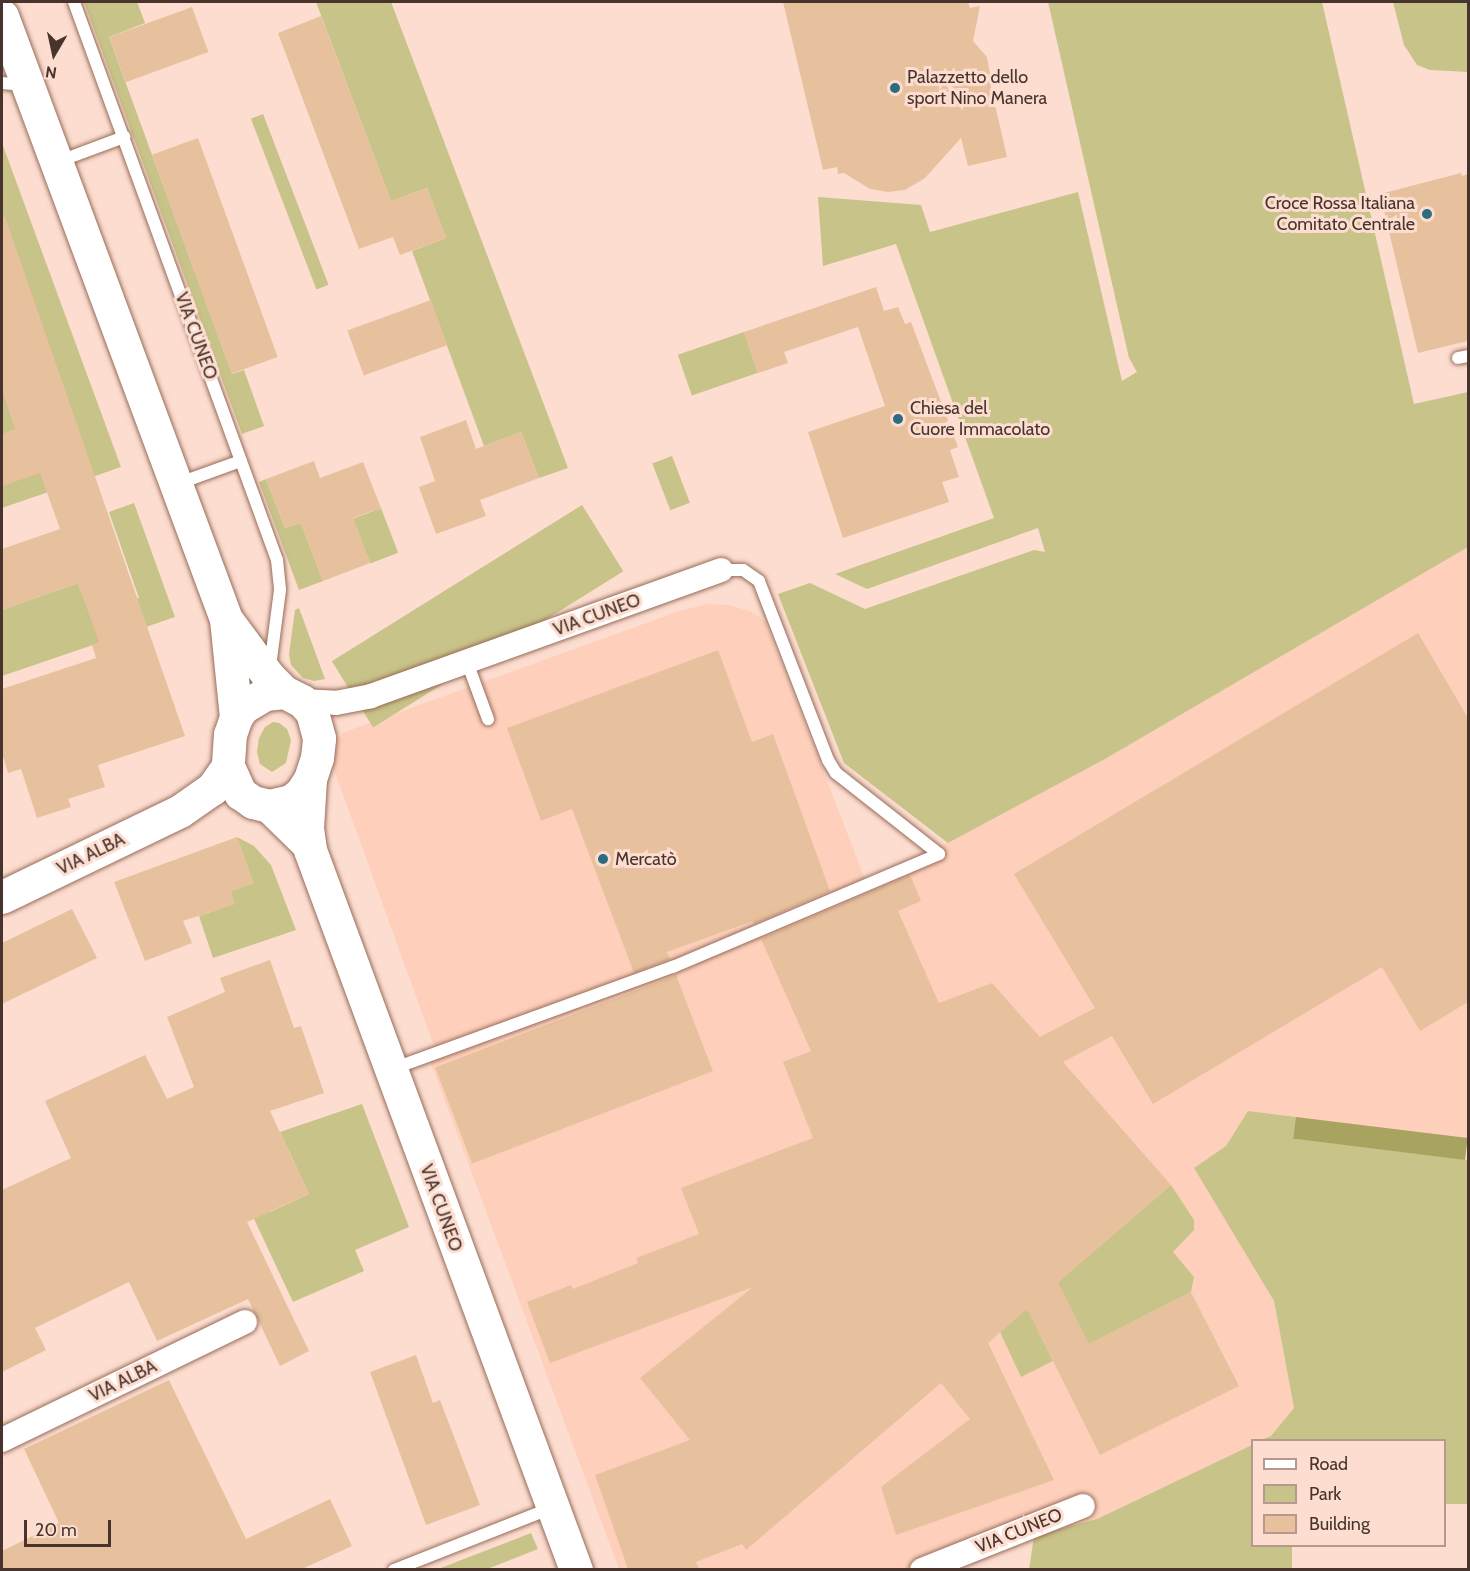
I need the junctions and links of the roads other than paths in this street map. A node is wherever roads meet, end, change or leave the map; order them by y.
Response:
1 (74, 2) edge
2 (2, 16) edge
3 (14, 84) edge
4 (124, 137) junction
5 (56, 163) junction
6 (241, 461) junction
7 (176, 484) junction
8 (721, 570) joint
9 (226, 619) junction
10 (467, 662) junction
11 (285, 690) junction
12 (371, 696) junction
13 (236, 717) junction
14 (488, 719) dead end
15 (319, 738) junction
16 (228, 766) junction
17 (310, 779) junction
18 (261, 804) junction
19 (180, 811) junction
20 (309, 845) junction
21 (2, 897) edge
22 (391, 1070) junction
23 (245, 1322) dead end
24 (2, 1440) edge
25 (1083, 1506) dead end
26 (552, 1507) junction
27 (394, 1569) edge
28 (576, 1569) edge
29 (922, 1569) edge

1 - 4 lane, VIA CUNEO
2 - 3 main road, VIA CUNEO
3 - 5 main road, VIA CUNEO
4 - 5 lane
4 - 6 lane, VIA CUNEO
5 - 7 main road, VIA CUNEO
6 - 7 lane
6 - 11 lane, VIA CUNEO
7 - 9 main road, VIA CUNEO
8 - 10 street, VIA CUNEO
8 - 22 lane
9 - 11 main road, VIA CUNEO
9 - 13 main road, VIA CUNEO
10 - 12 street, VIA CUNEO
10 - 14 lane
11 - 12 street, VIA CUNEO
11 - 13 main road, VIA CUNEO
11 - 15 main road, VIA CUNEO
12 - 15 street, VIA CUNEO
13 - 16 main road, VIA CUNEO
15 - 17 main road, VIA CUNEO
16 - 18 main road, VIA CUNEO
16 - 19 main road, VIA ALBA
17 - 18 main road, VIA CUNEO
17 - 20 main road, VIA CUNEO
18 - 19 main road, VIA ALBA
18 - 20 main road, VIA CUNEO
19 - 21 main road, VIA ALBA
20 - 22 main road, VIA CUNEO
22 - 26 main road, VIA CUNEO
23 - 24 street, VIA ALBA
25 - 29 street, VIA CUNEO
26 - 27 lane
26 - 28 main road, VIA CUNEO

